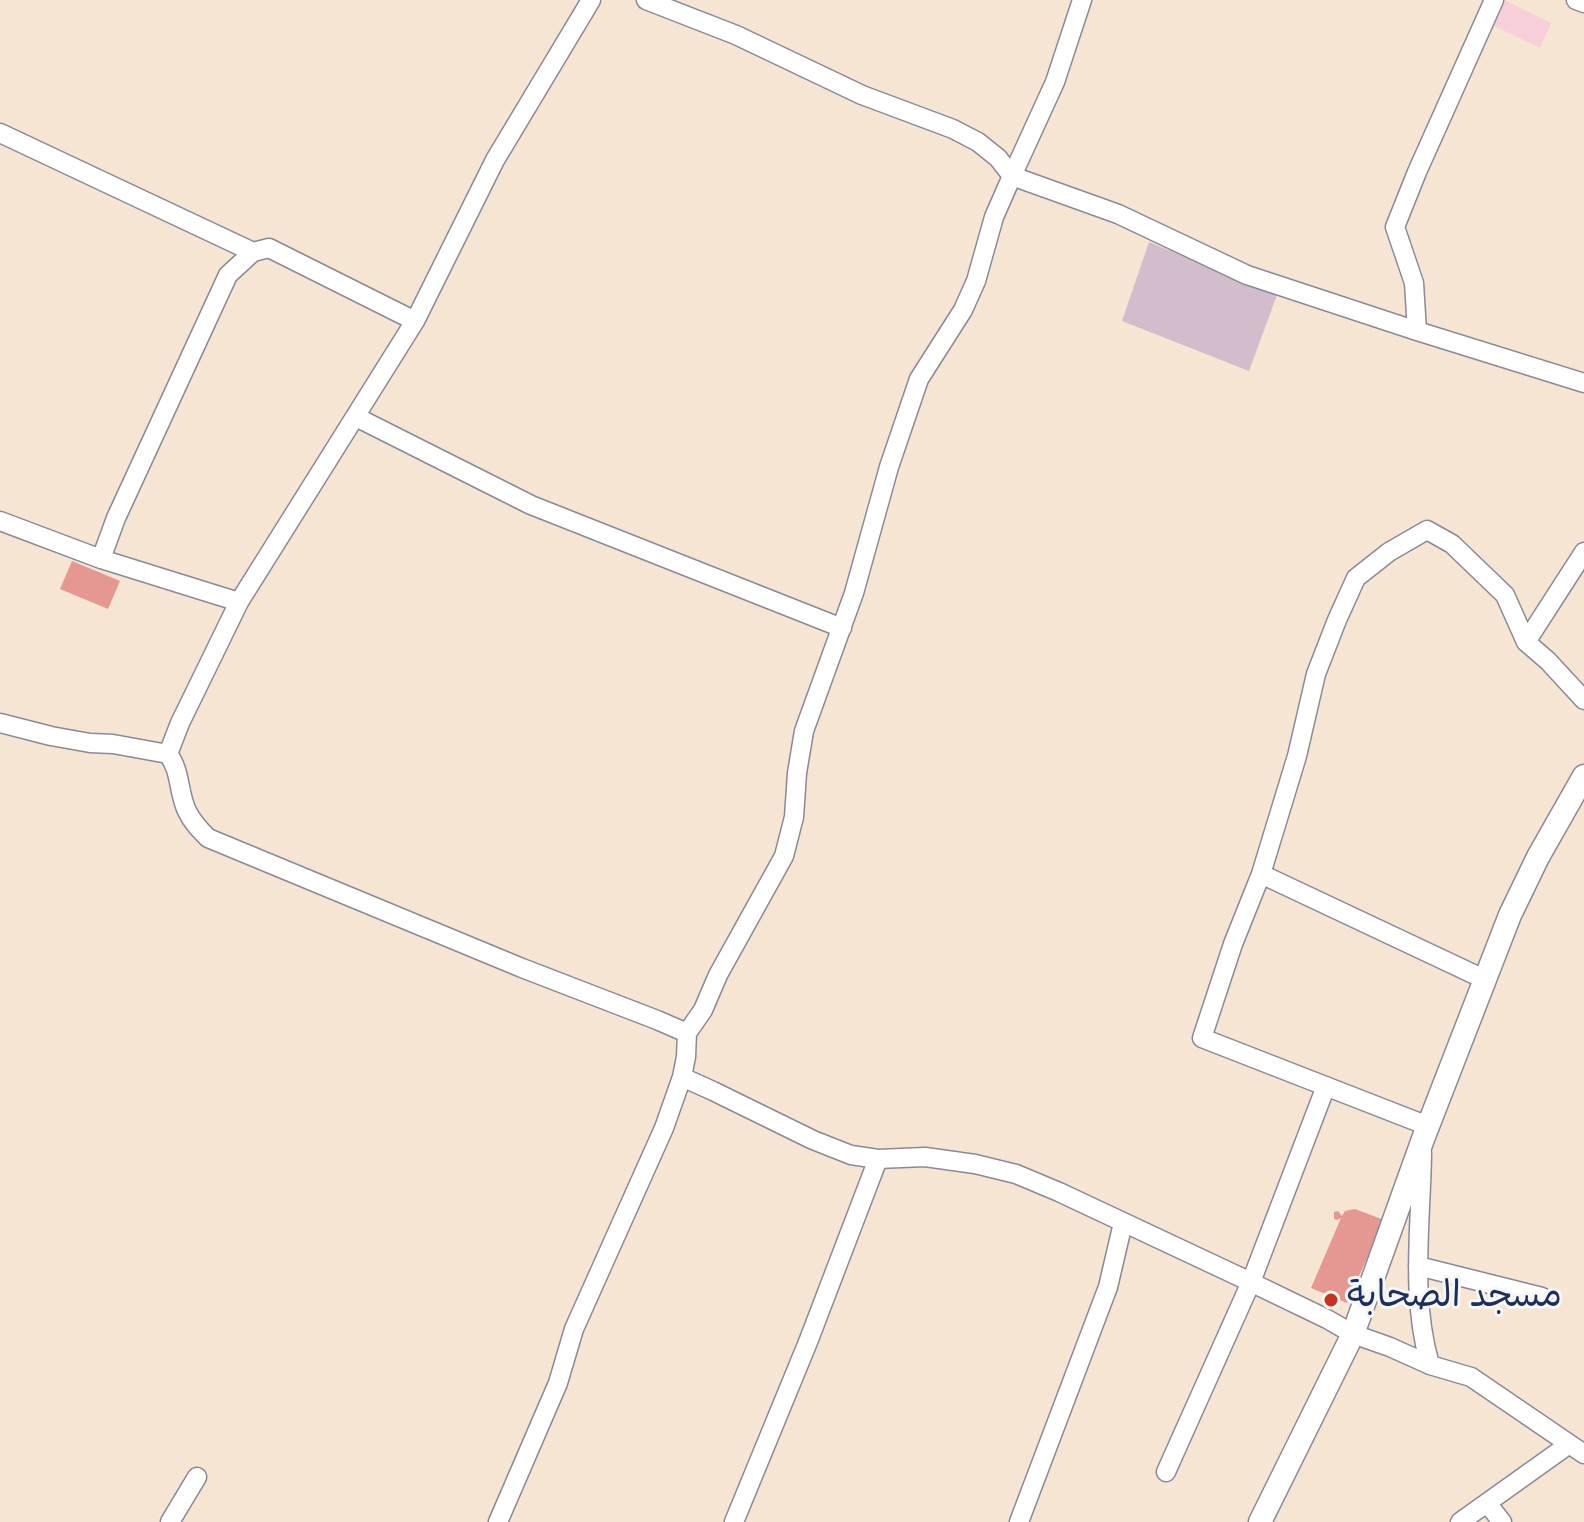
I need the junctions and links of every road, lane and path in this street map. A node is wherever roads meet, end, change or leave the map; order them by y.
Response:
1 (591, 0) edge
2 (646, 0) edge
3 (1082, 0) edge
4 (1494, 0) edge
5 (1576, 0) edge
6 (1584, 3) edge
7 (0, 133) edge
8 (1012, 176) junction
9 (253, 252) junction
10 (415, 321) junction
11 (1417, 331) junction
12 (1584, 383) edge
13 (356, 417) junction
14 (0, 521) edge
15 (1584, 552) edge
16 (101, 559) junction
17 (239, 602) junction
18 (842, 628) junction
19 (1526, 642) junction
20 (1584, 700) edge
21 (0, 723) edge
22 (168, 754) junction
23 (1584, 776) edge
24 (1261, 874) junction
25 (1486, 980) junction
26 (687, 1033) junction
27 (682, 1077) junction
28 (1326, 1086) junction
29 (1425, 1133) junction
30 (878, 1159) junction
31 (1123, 1223) junction
32 (1418, 1266) junction
33 (1251, 1282) junction
34 (1542, 1297) dead end
35 (1353, 1334) junction
36 (1430, 1365) junction
37 (1576, 1450) edge
38 (1584, 1462) edge
39 (1166, 1472) dead end
40 (197, 1477) dead end
41 (1487, 1503) junction
42 (170, 1522) edge
43 (498, 1522) edge
44 (734, 1522) edge
45 (1019, 1522) edge
46 (1260, 1522) edge
47 (1460, 1522) edge
48 (1502, 1522) edge

1 - 10 street
2 - 8 street
3 - 8 street
4 - 11 street
5 - 6 street
7 - 9 street
8 - 11 street
8 - 18 street
9 - 10 street
9 - 16 street
10 - 13 street
11 - 12 street
13 - 17 street
13 - 18 street
14 - 16 street
15 - 19 street
16 - 17 street
17 - 22 street
18 - 26 street
19 - 20 street
19 - 24 street
21 - 22 street
22 - 26 street
23 - 25 street
24 - 25 street
24 - 28 street
25 - 29 street
26 - 27 street
27 - 30 street
27 - 43 street
28 - 29 street
28 - 33 street
29 - 32 street
29 - 35 street
30 - 31 street
30 - 44 street
31 - 33 street
31 - 45 street
32 - 34 street
32 - 36 street
33 - 35 street
33 - 39 street
35 - 36 street
35 - 46 street
36 - 37 street
37 - 38 street
37 - 41 street
40 - 42 street
41 - 47 street
41 - 48 street

